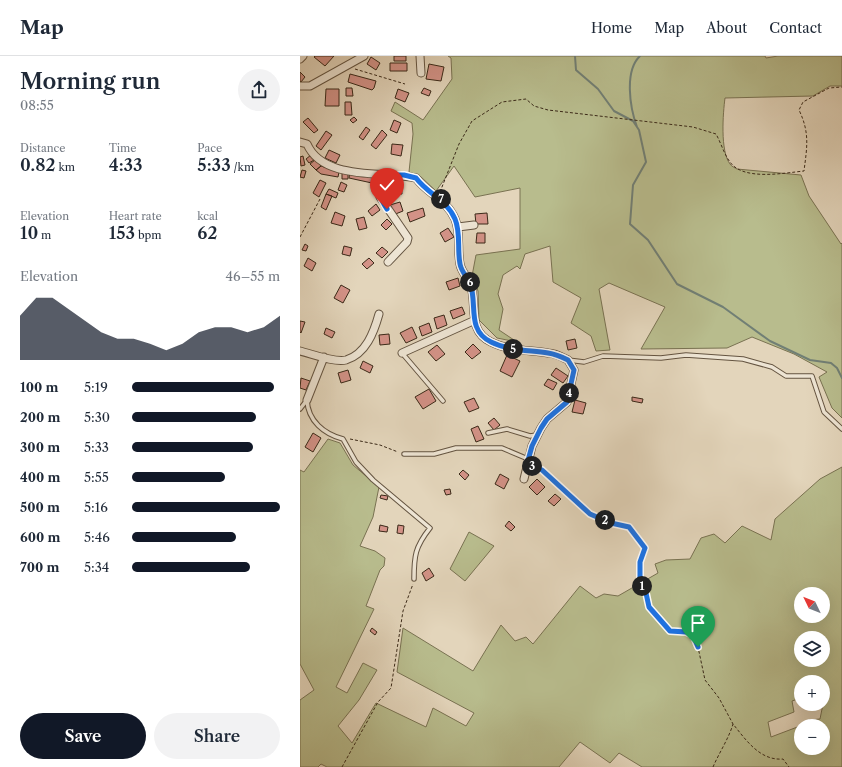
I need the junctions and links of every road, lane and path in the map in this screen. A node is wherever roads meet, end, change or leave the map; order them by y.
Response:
1 (303, 56) edge
2 (364, 56) edge
3 (420, 56) edge
4 (300, 59) edge
5 (344, 66) junction
6 (421, 73) dead end
7 (405, 84) dead end
8 (300, 86) edge
9 (842, 87) edge
10 (300, 142) edge
11 (380, 175) junction
12 (439, 198) junction
13 (320, 199) dead end
14 (474, 225) dead end
15 (458, 227) junction
16 (300, 237) edge
17 (388, 262) dead end
18 (379, 314) dead end
19 (473, 321) junction
20 (300, 351) edge
21 (402, 353) joint
22 (324, 357) junction
23 (568, 360) junction
24 (307, 400) junction
25 (443, 401) dead end
26 (300, 409) edge
27 (842, 428) edge
28 (488, 433) dead end
29 (538, 434) junction
30 (343, 439) junction
31 (404, 454) joint
32 (527, 461) junction
33 (524, 480) dead end
34 (414, 580) joint
35 (733, 724) junction
36 (342, 767) edge
37 (713, 767) edge
38 (789, 767) edge

1 - 4 street
2 - 5 street
3 - 6 street
5 - 7 path
5 - 8 street
9 - 12 path
10 - 11 street
11 - 12 street
11 - 17 street
12 - 15 street
13 - 16 path
14 - 15 street
15 - 19 street
18 - 22 street
19 - 21 street
19 - 23 street
20 - 22 street
21 - 25 lane
22 - 24 street
23 - 27 lane
23 - 29 street
24 - 26 lane
24 - 30 lane
28 - 29 lane
29 - 32 street
30 - 31 path
30 - 34 lane
31 - 32 lane
32 - 33 street
32 - 35 path
34 - 36 path
35 - 37 path
35 - 38 path

